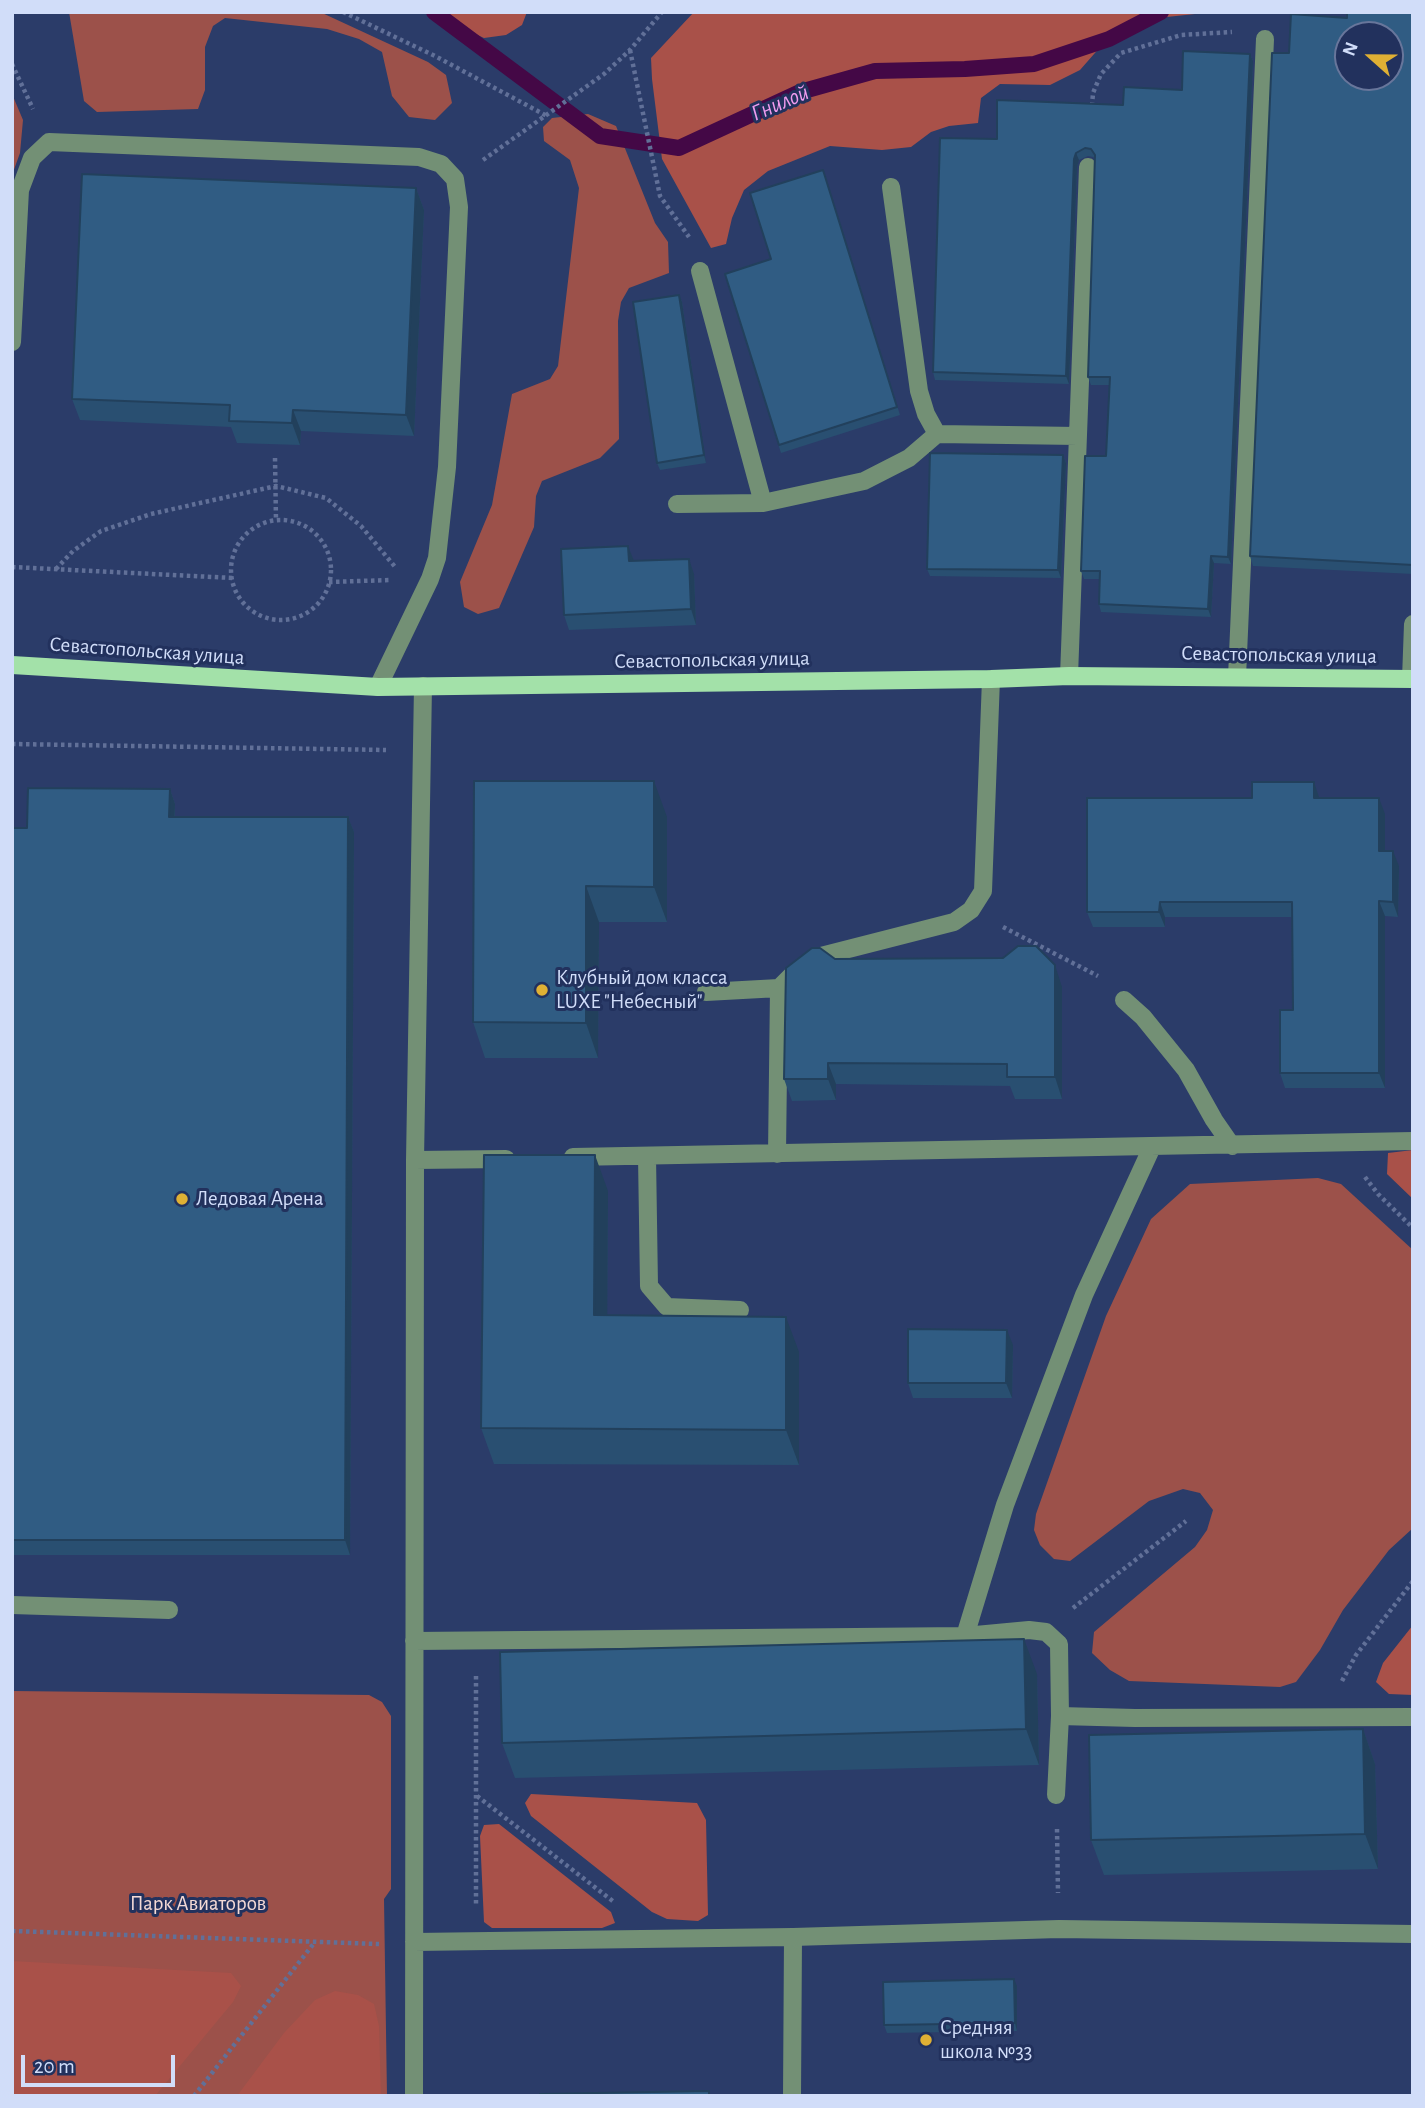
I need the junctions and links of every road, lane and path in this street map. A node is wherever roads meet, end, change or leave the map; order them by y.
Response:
1 (343, 12) edge
2 (662, 12) edge
3 (1265, 39) joint
4 (630, 50) junction
5 (12, 64) edge
6 (547, 116) junction
7 (48, 142) junction
8 (1088, 167) joint
9 (454, 179) junction
10 (891, 187) dead end
11 (691, 240) dead end
12 (700, 271) dead end
13 (12, 342) edge
14 (937, 433) junction
15 (1078, 436) junction
16 (275, 458) edge
17 (276, 486) junction
18 (763, 503) junction
19 (677, 504) dead end
20 (276, 520) junction
21 (12, 567) edge
22 (56, 569) junction
23 (233, 578) junction
24 (430, 579) junction
25 (406, 580) junction
26 (329, 582) junction
27 (1413, 624) edge
28 (12, 665) edge
29 (1069, 676) junction
30 (1237, 677) junction
31 (990, 680) junction
32 (1412, 680) edge
33 (423, 685) junction
34 (379, 687) junction
35 (12, 744) edge
36 (422, 750) junction
37 (971, 910) junction
38 (779, 988) junction
39 (706, 992) dead end
40 (1124, 1000) joint
41 (1413, 1140) edge
42 (1339, 1143) junction
43 (1232, 1146) junction
44 (1152, 1147) junction
45 (777, 1154) junction
46 (647, 1156) junction
47 (529, 1158) edge
48 (555, 1158) edge
49 (415, 1160) junction
50 (1413, 1228) edge
51 (740, 1310) dead end
52 (1185, 1521) dead end
53 (1413, 1581) edge
54 (12, 1605) edge
55 (169, 1610) dead end
56 (1046, 1632) junction
57 (965, 1636) junction
58 (414, 1641) junction
59 (475, 1641) junction
60 (1060, 1716) junction
61 (1324, 1716) junction
62 (1413, 1717) edge
63 (1056, 1795) joint
64 (476, 1796) junction
65 (1059, 1929) junction
66 (12, 1931) edge
67 (1413, 1934) edge
68 (793, 1937) junction
69 (662, 1938) junction
70 (315, 1941) junction
71 (476, 1941) junction
72 (414, 1942) junction
73 (381, 1944) dead end
74 (194, 2096) edge
75 (414, 2096) edge
76 (792, 2096) edge

1 - 6 path
2 - 4 path
3 - 8 path
3 - 30 lane
4 - 6 path
4 - 11 path
5 - 7 path
6 - 9 path
7 - 9 lane
7 - 13 lane
8 - 15 lane
9 - 24 lane
10 - 14 lane
12 - 18 lane
14 - 15 lane
14 - 18 lane
15 - 29 lane
16 - 17 path
17 - 20 path
17 - 22 path
17 - 25 path
18 - 19 lane
20 - 23 path
20 - 26 path
21 - 22 path
22 - 23 path
23 - 26 path
24 - 25 path
24 - 34 lane
25 - 26 path
27 - 32 lane
28 - 34 main road, Севастопольская улица
29 - 30 main road, Севастопольская улица
29 - 31 main road, Севастопольская улица
30 - 32 main road, Севастопольская улица
31 - 33 main road, Севастопольская улица
31 - 37 lane
33 - 34 main road, Севастопольская улица
33 - 36 lane
35 - 36 path
36 - 49 lane
37 - 38 lane
37 - 40 path
38 - 39 lane
38 - 45 lane
40 - 43 lane
41 - 42 lane
42 - 43 lane
42 - 50 path
43 - 44 lane
44 - 45 lane
44 - 57 lane
45 - 46 lane
46 - 48 lane
46 - 51 lane
47 - 49 lane
49 - 58 lane
52 - 56 path
53 - 61 path
54 - 55 lane
56 - 57 lane
56 - 60 lane
57 - 59 lane
58 - 59 lane
58 - 72 lane
59 - 64 path
60 - 61 lane
60 - 63 lane
61 - 62 lane
63 - 65 path
64 - 69 path
64 - 71 path
65 - 67 lane
65 - 68 lane
66 - 70 path
68 - 69 lane
68 - 76 lane
69 - 71 lane
70 - 73 path
70 - 74 path
71 - 72 lane
72 - 75 lane

